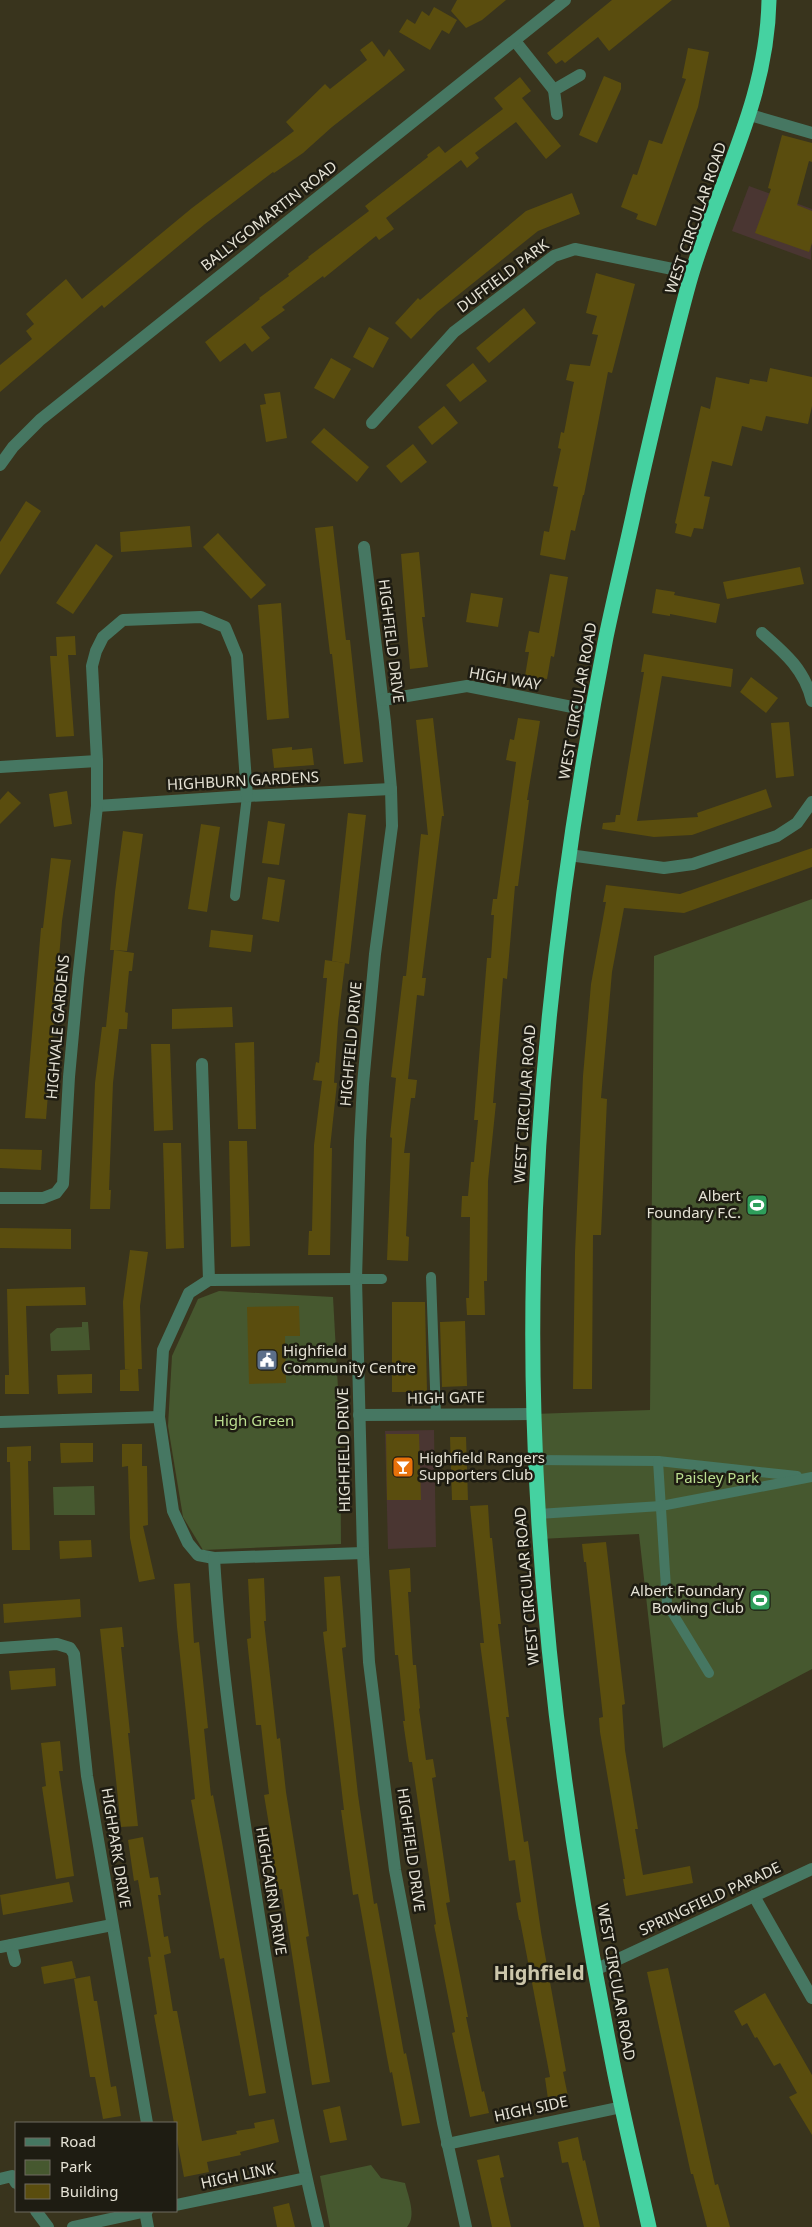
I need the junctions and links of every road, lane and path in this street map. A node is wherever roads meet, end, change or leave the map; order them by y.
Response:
1 (564, 0) edge
2 (769, 0) edge
3 (515, 41) junction
4 (580, 75) dead end
5 (554, 90) junction
6 (557, 114) dead end
7 (750, 115) junction
8 (812, 133) edge
9 (692, 274) junction
10 (372, 423) dead end
11 (0, 465) edge
12 (364, 547) dead end
13 (762, 633) dead end
14 (383, 700) junction
15 (812, 701) edge
16 (592, 711) junction
17 (97, 761) junction
18 (0, 766) edge
19 (391, 789) junction
20 (247, 796) junction
21 (812, 802) edge
22 (97, 806) junction
23 (569, 855) junction
24 (235, 896) dead end
25 (202, 1064) dead end
26 (0, 1198) edge
27 (431, 1277) dead end
28 (356, 1279) junction
29 (382, 1279) dead end
30 (209, 1280) junction
31 (533, 1414) junction
32 (359, 1415) junction
33 (436, 1415) junction
34 (159, 1417) junction
35 (0, 1422) edge
36 (535, 1460) junction
37 (658, 1461) junction
38 (810, 1477) edge
39 (661, 1506) junction
40 (538, 1514) junction
41 (362, 1552) junction
42 (214, 1558) junction
43 (0, 1648) edge
44 (709, 1673) dead end
45 (812, 1869) edge
46 (754, 1896) junction
47 (112, 1925) junction
48 (6, 1946) edge
49 (15, 1961) dead end
50 (595, 1970) junction
51 (812, 1998) edge
52 (622, 2106) junction
53 (147, 2122) edge
54 (447, 2144) junction
55 (306, 2178) junction
56 (0, 2179) edge
57 (15, 2181) edge
58 (178, 2205) edge
59 (37, 2212) edge
60 (141, 2212) edge
61 (146, 2212) edge
62 (48, 2227) edge
63 (73, 2227) edge
64 (148, 2227) edge
65 (318, 2227) edge
66 (466, 2227) edge
67 (649, 2227) edge

1 - 3 street, BALLYGOMARTIN ROAD
2 - 7 highway, WEST CIRCULAR ROAD
3 - 5 street
3 - 11 street, BALLYGOMARTIN ROAD
4 - 5 street
5 - 6 street
7 - 8 street
7 - 9 highway, WEST CIRCULAR ROAD
9 - 10 street, DUFFIELD PARK
9 - 16 highway, WEST CIRCULAR ROAD
12 - 14 street, HIGHFIELD DRIVE
13 - 15 street
14 - 16 street, HIGH WAY
14 - 19 street, HIGHFIELD DRIVE
16 - 23 highway, WEST CIRCULAR ROAD
17 - 18 street
17 - 20 street
17 - 22 street
19 - 20 street, HIGHBURN GARDENS
19 - 28 street, HIGHFIELD DRIVE
20 - 22 street, HIGHBURN GARDENS
20 - 24 lane
21 - 23 street
22 - 26 street, HIGHVALE GARDENS
23 - 31 highway, WEST CIRCULAR ROAD
25 - 30 street
27 - 33 lane
28 - 29 lane
28 - 30 street
28 - 32 street, HIGHFIELD DRIVE
30 - 34 street
31 - 33 street, HIGH GATE
31 - 36 highway, WEST CIRCULAR ROAD
32 - 33 street, HIGH GATE
32 - 41 street, HIGHFIELD DRIVE
34 - 35 street
34 - 42 street
36 - 37 lane
36 - 40 highway, WEST CIRCULAR ROAD
37 - 38 lane
37 - 39 lane
38 - 39 lane
39 - 40 lane
39 - 44 lane
40 - 50 highway, WEST CIRCULAR ROAD
41 - 42 street
41 - 54 street, HIGHFIELD DRIVE
42 - 55 street, HIGHCAIRN DRIVE
43 - 47 street, HIGHPARK DRIVE
45 - 46 street, SPRINGFIELD PARADE
46 - 50 street, SPRINGFIELD PARADE
46 - 51 street
47 - 48 street
47 - 53 street, HIGHPARK DRIVE
48 - 49 street
50 - 52 highway, WEST CIRCULAR ROAD
52 - 54 street, HIGH SIDE
52 - 67 highway, WEST CIRCULAR ROAD
54 - 66 street, HIGHFIELD DRIVE
55 - 58 street, HIGH LINK
55 - 65 street, HIGHCAIRN DRIVE
56 - 57 street
59 - 62 street
60 - 63 street
61 - 64 street

